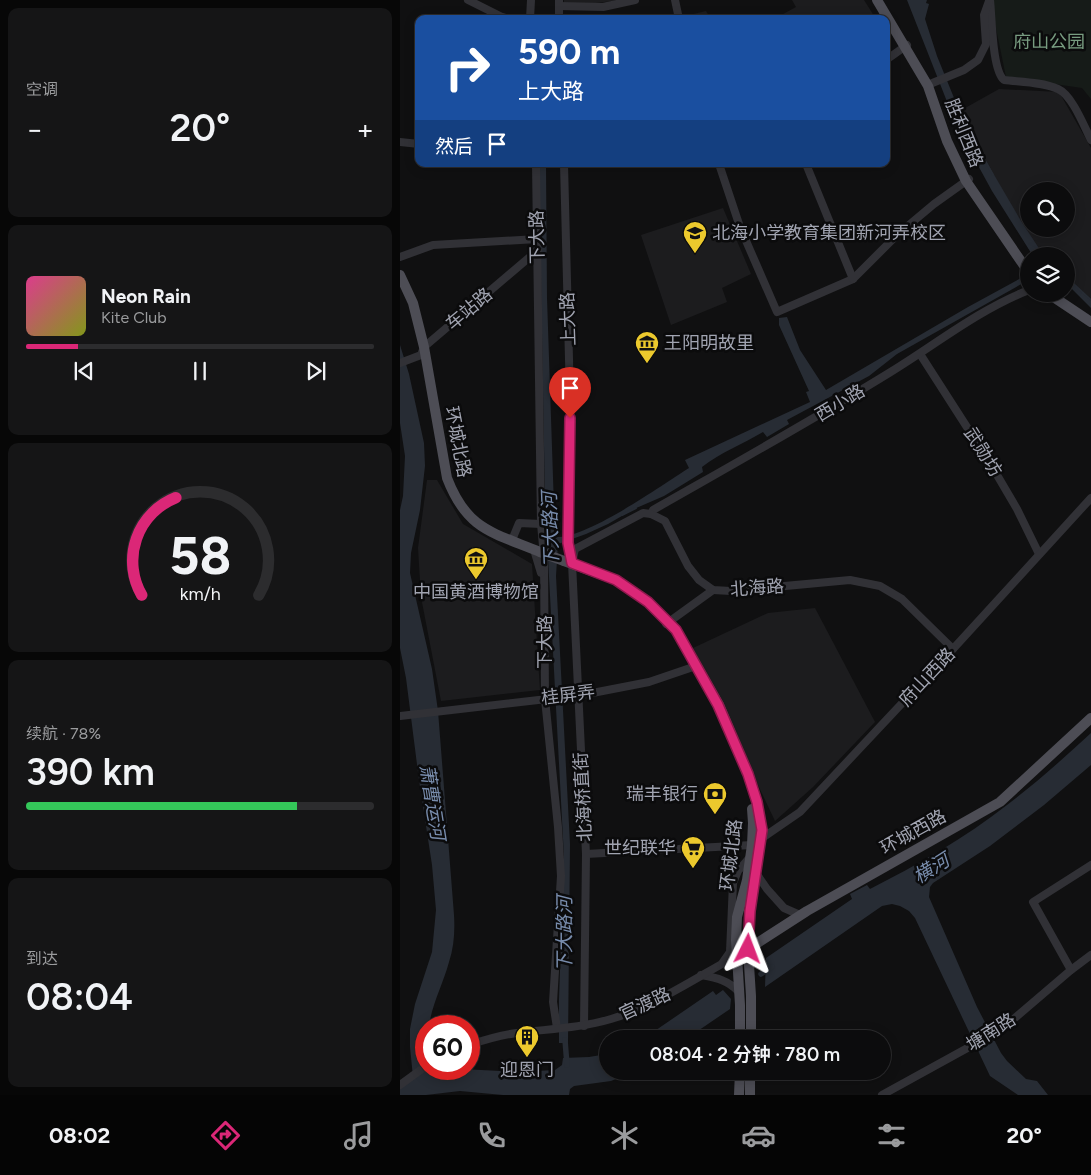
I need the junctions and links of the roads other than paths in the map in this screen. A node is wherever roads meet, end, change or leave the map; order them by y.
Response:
1 (468, 0) edge
2 (531, 0) edge
3 (635, 0) edge
4 (675, 0) edge
5 (877, 0) edge
6 (881, 0) edge
7 (990, 0) edge
8 (559, 3) edge
9 (498, 15) edge
10 (530, 15) edge
11 (678, 15) edge
12 (886, 15) edge
13 (889, 15) edge
14 (890, 17) edge
15 (890, 21) edge
16 (906, 46) junction
17 (890, 57) edge
18 (934, 82) junction
19 (1091, 140) edge
20 (400, 142) edge
21 (415, 144) edge
22 (536, 167) edge
23 (564, 167) edge
24 (720, 167) edge
25 (807, 167) edge
26 (968, 180) junction
27 (537, 239) junction
28 (538, 250) junction
29 (400, 257) edge
30 (1020, 258) edge
31 (400, 274) edge
32 (853, 279) junction
33 (400, 284) edge
34 (1020, 294) edge
35 (1061, 302) edge
36 (1070, 302) edge
37 (1091, 316) edge
38 (1091, 322) edge
39 (419, 354) junction
40 (920, 354) junction
41 (400, 363) edge
42 (1091, 498) edge
43 (651, 514) junction
44 (541, 524) junction
45 (512, 540) junction
46 (538, 554) junction
47 (1039, 554) junction
48 (568, 564) junction
49 (544, 584) junction
50 (712, 590) junction
51 (667, 624) junction
52 (953, 649) junction
53 (694, 666) junction
54 (578, 695) junction
55 (545, 699) junction
56 (400, 716) edge
57 (1091, 718) edge
58 (757, 842) junction
59 (586, 854) junction
60 (750, 857) junction
61 (1091, 865) edge
62 (756, 873) junction
63 (800, 915) junction
64 (748, 949) junction
65 (738, 956) junction
66 (1091, 956) edge
67 (720, 965) junction
68 (1071, 970) junction
69 (702, 975) junction
70 (739, 992) junction
71 (584, 1026) junction
72 (557, 1028) junction
73 (740, 1030) edge
74 (750, 1030) edge
75 (480, 1041) edge
76 (415, 1074) edge
77 (740, 1080) edge
78 (750, 1080) edge
79 (400, 1085) edge
80 (739, 1095) edge
81 (750, 1095) edge
82 (882, 1095) edge

1 - 9 street
2 - 10 street
3 - 8 street
4 - 11 street
5 - 12 main road, 胜利西路
6 - 13 main road, 胜利西路
7 - 18 street
7 - 19 street
14 - 16 main road, 胜利西路
15 - 16 main road, 胜利西路
16 - 17 street
16 - 18 main road, 胜利西路
16 - 26 main road, 胜利西路
18 - 26 main road, 胜利西路
20 - 21 street
22 - 27 street, 下大路
23 - 48 street, 上大路
24 - 32 street
25 - 32 street
26 - 30 main road, 胜利西路
26 - 32 street
27 - 28 street, 下大路
27 - 29 street
28 - 39 street, 车站路
28 - 44 street, 下大路
31 - 39 main road, 环城北路
33 - 39 main road, 环城北路
34 - 40 street, 西小路
35 - 38 main road
36 - 37 main road
39 - 41 street, 车站路
39 - 45 main road, 环城北路
39 - 46 main road, 环城北路
40 - 43 street, 西小路
40 - 47 street, 武勋坊
42 - 47 street, 府山西路
43 - 48 street
43 - 50 street, 北海路
44 - 45 street
44 - 49 street, 下大路
45 - 46 main road, 环城北路
46 - 48 main road, 环城北路, bridge
46 - 49 street
47 - 52 street, 府山西路
48 - 51 main road, 环城北路
48 - 54 street, 北海桥直街
49 - 55 street, 下大路
50 - 51 street
50 - 52 street, 北海路
51 - 53 main road, 环城北路
52 - 58 street, 府山西路
53 - 54 street, 桂屏弄
53 - 58 main road, 环城北路
54 - 55 street, 桂屏弄
54 - 59 street, 北海桥直街
55 - 56 street, 桂屏弄
55 - 72 street, 下大路
57 - 63 main road, 环城西路
58 - 59 street
58 - 60 main road, 环城北路
58 - 62 main road, 环城北路
59 - 71 street, 北海桥直街
60 - 65 main road, 环城北路
60 - 67 street
61 - 68 street
62 - 63 street
62 - 64 main road, 环城北路
63 - 64 main road, 环城西路
64 - 65 main road, 环城西路
64 - 74 main road, 环城北路
65 - 67 street, 官渡路
65 - 70 main road, 环城北路
66 - 68 street, 塘南路
67 - 69 street, 官渡路
68 - 82 street, 塘南路
69 - 70 street
69 - 71 street, 官渡路
70 - 73 main road, 环城北路
71 - 72 street, 官渡路
72 - 75 street, 官渡路
76 - 79 street
77 - 80 main road
78 - 81 main road

